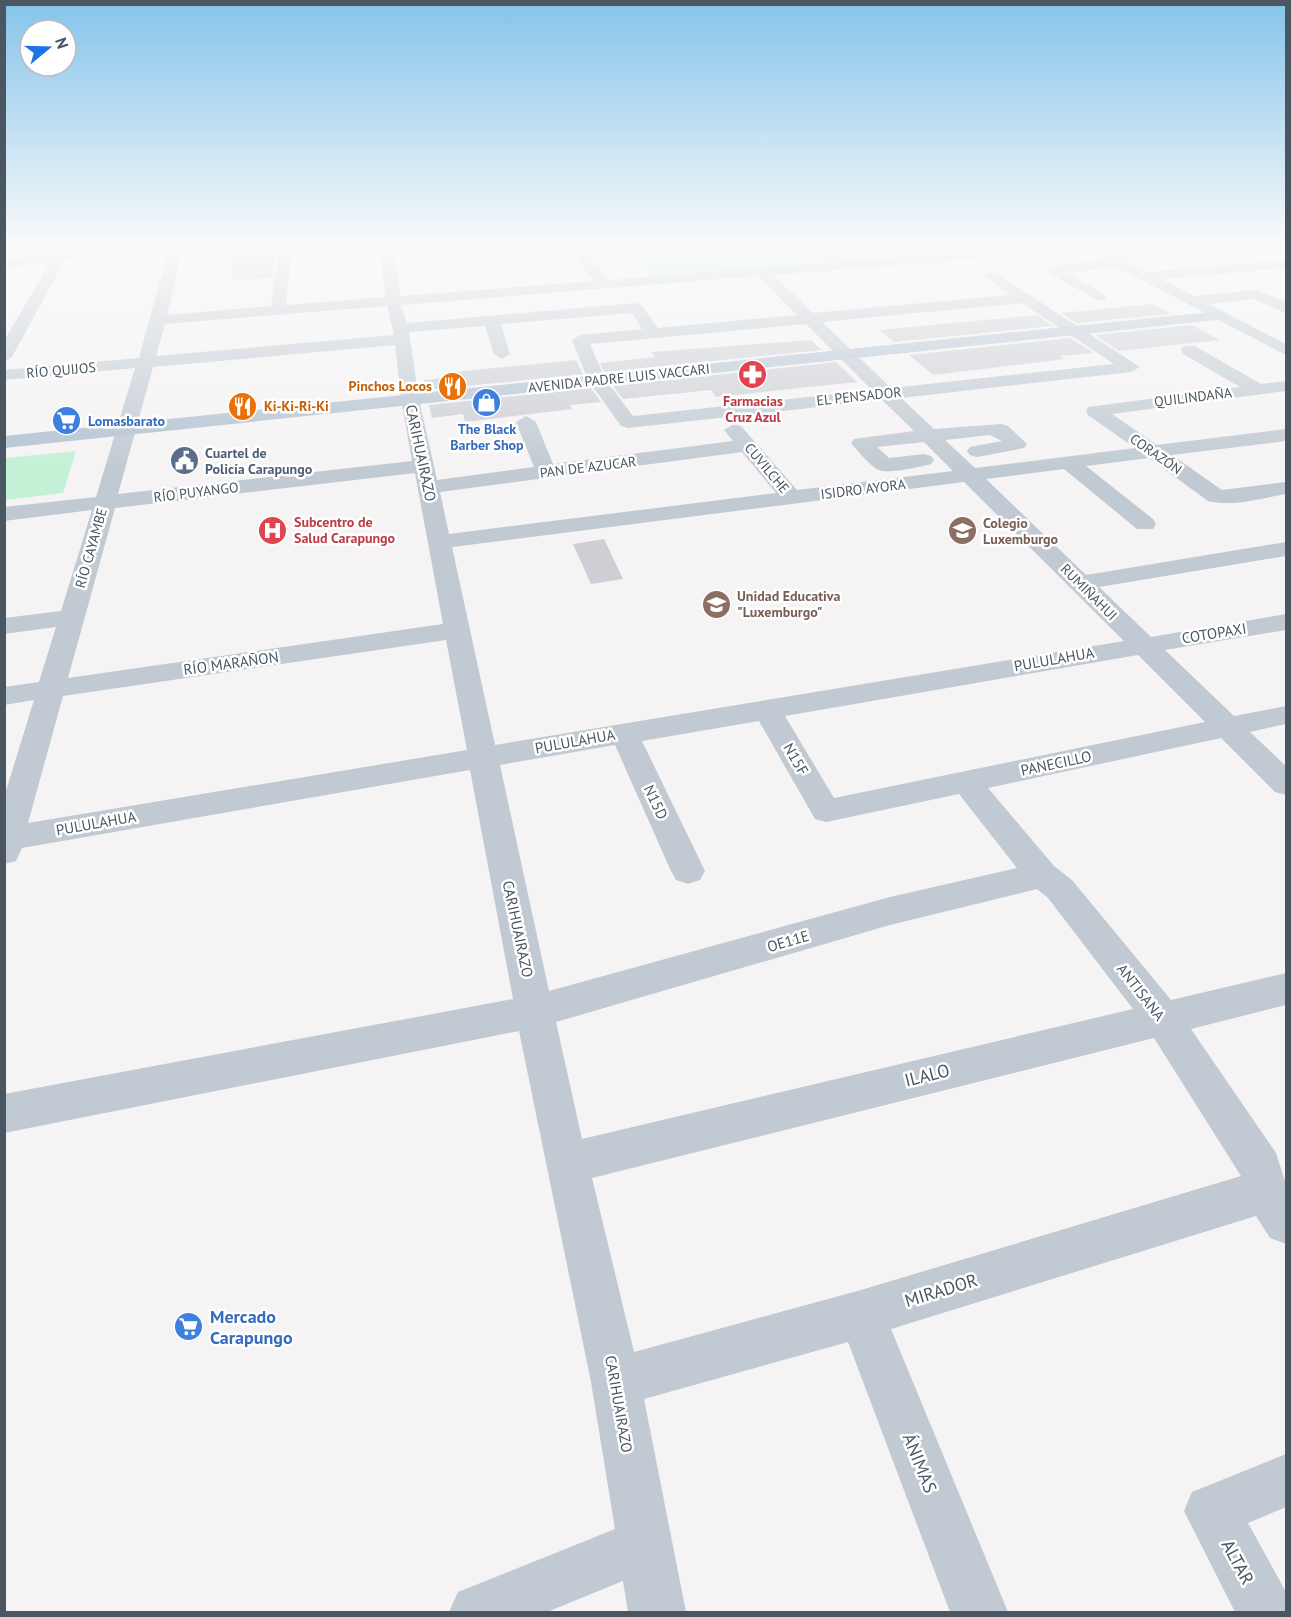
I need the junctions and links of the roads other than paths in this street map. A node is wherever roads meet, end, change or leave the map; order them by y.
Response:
1 (25, 319) edge
2 (165, 319) edge
3 (398, 319) edge
4 (488, 319) edge
5 (491, 319) edge
6 (570, 319) edge
7 (644, 319) edge
8 (785, 319) edge
9 (811, 319) edge
10 (1060, 319) edge
11 (1177, 319) edge
12 (1228, 319) edge
13 (158, 320) joint
14 (1076, 330) junction
15 (402, 333) junction
16 (653, 333) junction
17 (581, 342) junction
18 (1189, 350) dead end
19 (1286, 350) edge
20 (502, 354) dead end
21 (845, 355) junction
22 (4, 357) edge
23 (145, 362) junction
24 (4, 375) edge
25 (601, 384) junction
26 (1287, 386) edge
27 (1257, 389) junction
28 (888, 393) junction
29 (410, 399) junction
30 (1100, 409) joint
31 (718, 411) junction
32 (526, 422) dead end
33 (628, 422) junction
34 (126, 428) junction
35 (4, 435) edge
36 (927, 435) junction
37 (1287, 435) edge
38 (4, 442) edge
39 (747, 445) junction
40 (977, 451) dead end
41 (1153, 452) junction
42 (651, 459) junction
43 (926, 460) dead end
44 (1069, 463) junction
45 (423, 466) junction
46 (546, 472) junction
47 (969, 476) junction
48 (429, 487) junction
49 (1287, 488) edge
50 (792, 498) junction
51 (104, 503) junction
52 (4, 514) edge
53 (1145, 524) dead end
54 (439, 542) junction
55 (1287, 549) edge
56 (1081, 584) junction
57 (72, 617) junction
58 (1287, 622) edge
59 (4, 626) edge
60 (458, 630) junction
61 (1142, 645) junction
62 (53, 688) junction
63 (4, 696) edge
64 (766, 708) junction
65 (1287, 716) edge
66 (1225, 726) junction
67 (624, 733) junction
68 (483, 757) junction
69 (966, 782) junction
70 (1287, 784) edge
71 (13, 793) edge
72 (826, 811) joint
73 (7, 845) edge
74 (688, 871) dead end
75 (1042, 875) junction
76 (1287, 989) edge
77 (536, 1011) junction
78 (1162, 1017) junction
79 (4, 1114) edge
80 (567, 1163) junction
81 (1276, 1206) edge
82 (861, 1314) junction
83 (616, 1382) junction
84 (1287, 1480) edge
85 (644, 1545) junction
86 (477, 1612) edge
87 (657, 1612) edge
88 (979, 1612) edge
89 (1266, 1612) edge

1 - 22 street
2 - 13 street
3 - 15 street, CARIHUAIRAZO
4 - 15 street, RÍO QUIJOS
5 - 20 street
6 - 17 street
7 - 16 street, RÍO QUIJOS
8 - 16 street
9 - 21 street, RUMIÑAHUI
10 - 14 street
11 - 14 main road, AVENIDA PADRE LUIS VACCARI
12 - 19 street
13 - 23 street, RÍO CAYAMBE
14 - 21 main road, AVENIDA PADRE LUIS VACCARI
14 - 28 street, EL PENSADOR
15 - 23 street, RÍO QUIJOS
15 - 29 street, CARIHUAIRAZO
16 - 17 street
17 - 25 street
18 - 27 street
21 - 25 main road, AVENIDA PADRE LUIS VACCARI
21 - 28 street, RUMIÑAHUI
23 - 24 street, RÍO QUIJOS
23 - 34 street, RÍO CAYAMBE
25 - 29 main road, AVENIDA PADRE LUIS VACCARI
25 - 33 street
26 - 27 street, QUILINDAÑA
27 - 30 street, QUILINDAÑA
28 - 31 street, EL PENSADOR
28 - 36 street, RUMIÑAHUI
29 - 34 main road, AVENIDA PADRE LUIS VACCARI
29 - 45 street, CARIHUAIRAZO
30 - 41 street, CORAZÓN
31 - 33 street, EL PENSADOR
31 - 39 street, CUVILCHE
32 - 46 street
33 - 42 street
34 - 35 main road, AVENIDA PADRE LUIS VACCARI
34 - 38 main road, AVENIDA PADRE LUIS VACCARI
34 - 51 street, RÍO CAYAMBE
36 - 40 street
36 - 43 street
36 - 47 street, RUMIÑAHUI
37 - 41 street, ISIDRO AYORA
39 - 42 street, PAN DE AZUCAR
39 - 50 street, CUVILCHE
41 - 44 street, ISIDRO AYORA
41 - 49 street, CORAZÓN
42 - 46 street, PAN DE AZUCAR
44 - 47 street, ISIDRO AYORA
44 - 53 street
45 - 48 street, CARIHUAIRAZO
45 - 51 street, RÍO PUYANGO
46 - 48 street, PAN DE AZUCAR
47 - 50 street, ISIDRO AYORA
47 - 56 street, RUMIÑAHUI
48 - 54 street, CARIHUAIRAZO
50 - 54 street, ISIDRO AYORA
51 - 52 street, RÍO PUYANGO
51 - 57 street, RÍO CAYAMBE
54 - 60 street, CARIHUAIRAZO
55 - 56 street
56 - 61 street, RUMIÑAHUI
57 - 59 street
57 - 62 street, RÍO CAYAMBE
58 - 61 street, COTOPAXI
60 - 62 street, RÍO MARAÑON
60 - 68 street, CARIHUAIRAZO
61 - 64 street, PULULAHUA
61 - 66 street, RUMIÑAHUI
62 - 63 street, RÍO MARAÑON
62 - 71 street, RÍO CAYAMBE
64 - 67 street, PULULAHUA
64 - 72 street, N15F
65 - 66 street, PANECILLO
66 - 69 street, PANECILLO
66 - 70 street, RUMIÑAHUI
67 - 68 street, PULULAHUA
67 - 74 street, N15D
68 - 73 street, PULULAHUA
68 - 77 street, CARIHUAIRAZO
69 - 72 street, PANECILLO
69 - 75 street, ANTISANA
71 - 73 street, RÍO CAYAMBE
75 - 77 street, OE11E
75 - 78 street, ANTISANA
76 - 78 street, ILALO
77 - 79 street, OE11E
77 - 80 street, CARIHUAIRAZO
78 - 80 street, ILALO
78 - 81 street, ANTISANA
80 - 83 street, CARIHUAIRAZO
81 - 82 street, MIRADOR
82 - 83 street, MIRADOR
82 - 88 street, ÁNIMAS
83 - 85 street, CARIHUAIRAZO
84 - 89 street, ALTAR
85 - 86 street
85 - 87 street, CARIHUAIRAZO

